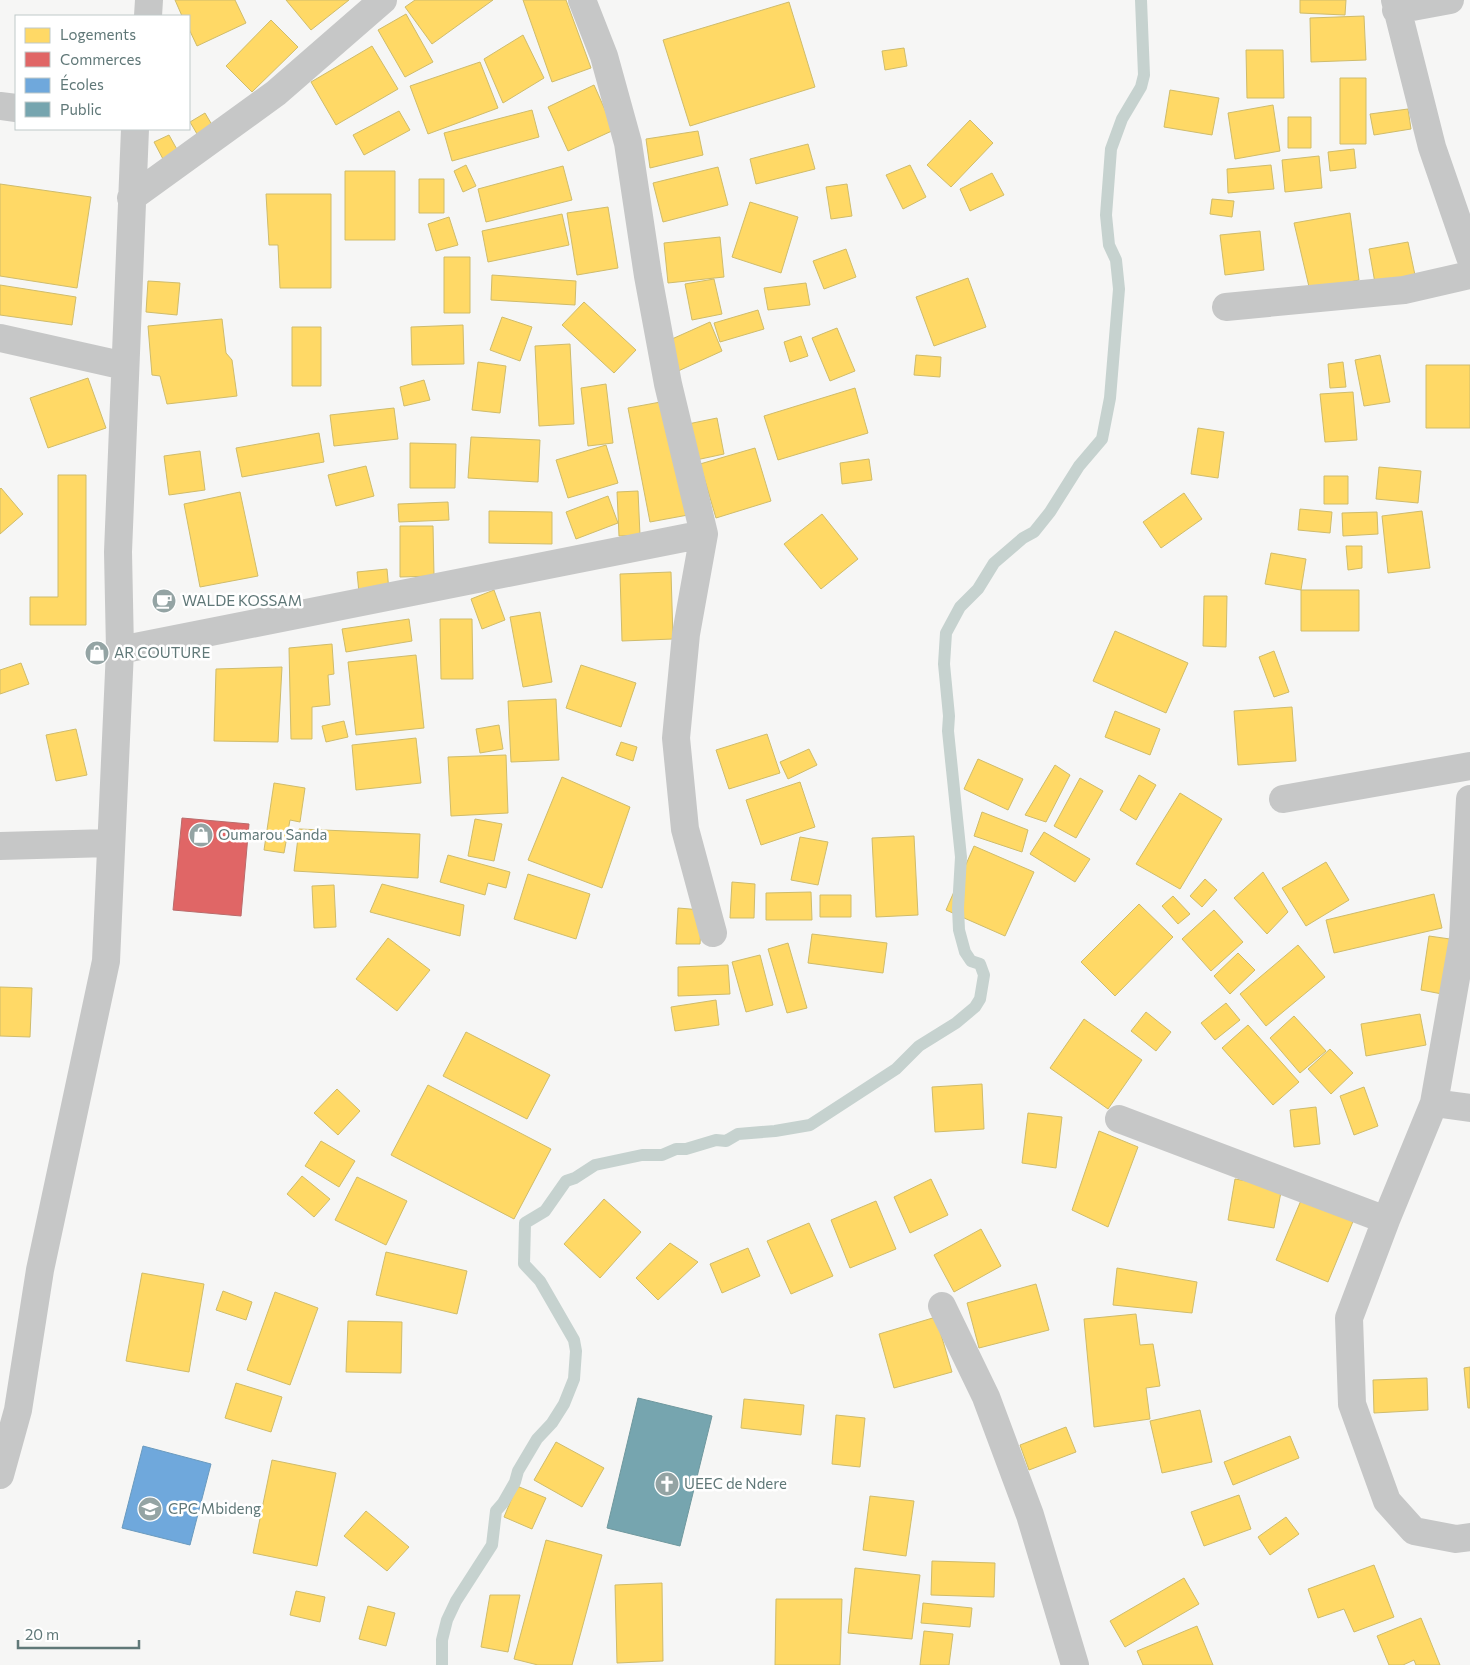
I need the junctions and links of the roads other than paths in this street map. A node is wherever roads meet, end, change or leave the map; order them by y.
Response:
1 (149, 0) edge
2 (382, 0) edge
3 (582, 0) edge
4 (1450, 0) edge
5 (1395, 5) edge
6 (148, 15) edge
7 (0, 106) edge
8 (15, 108) edge
9 (135, 130) edge
10 (131, 198) junction
11 (1470, 257) edge
12 (1470, 275) edge
13 (1226, 307) dead end
14 (0, 338) edge
15 (125, 366) junction
16 (704, 534) junction
17 (120, 650) junction
18 (1470, 766) edge
19 (1283, 799) dead end
20 (1470, 799) edge
21 (110, 843) junction
22 (0, 846) edge
23 (713, 933) dead end
24 (1434, 1103) junction
25 (1470, 1108) edge
26 (1119, 1119) dead end
27 (1386, 1220) junction
28 (942, 1306) dead end
29 (9, 1408) edge
30 (0, 1476) edge
31 (1470, 1536) edge
32 (1075, 1665) edge

1 - 6 street
2 - 10 street
3 - 16 street
4 - 5 street
5 - 11 street
7 - 8 street
9 - 10 street
10 - 15 street
12 - 13 street
14 - 15 street
15 - 17 street
16 - 17 street
16 - 23 street
17 - 21 street
18 - 19 street
20 - 24 street
21 - 22 street
21 - 29 street
24 - 25 street
24 - 27 street
26 - 27 street
27 - 31 street
28 - 32 street
29 - 30 street

